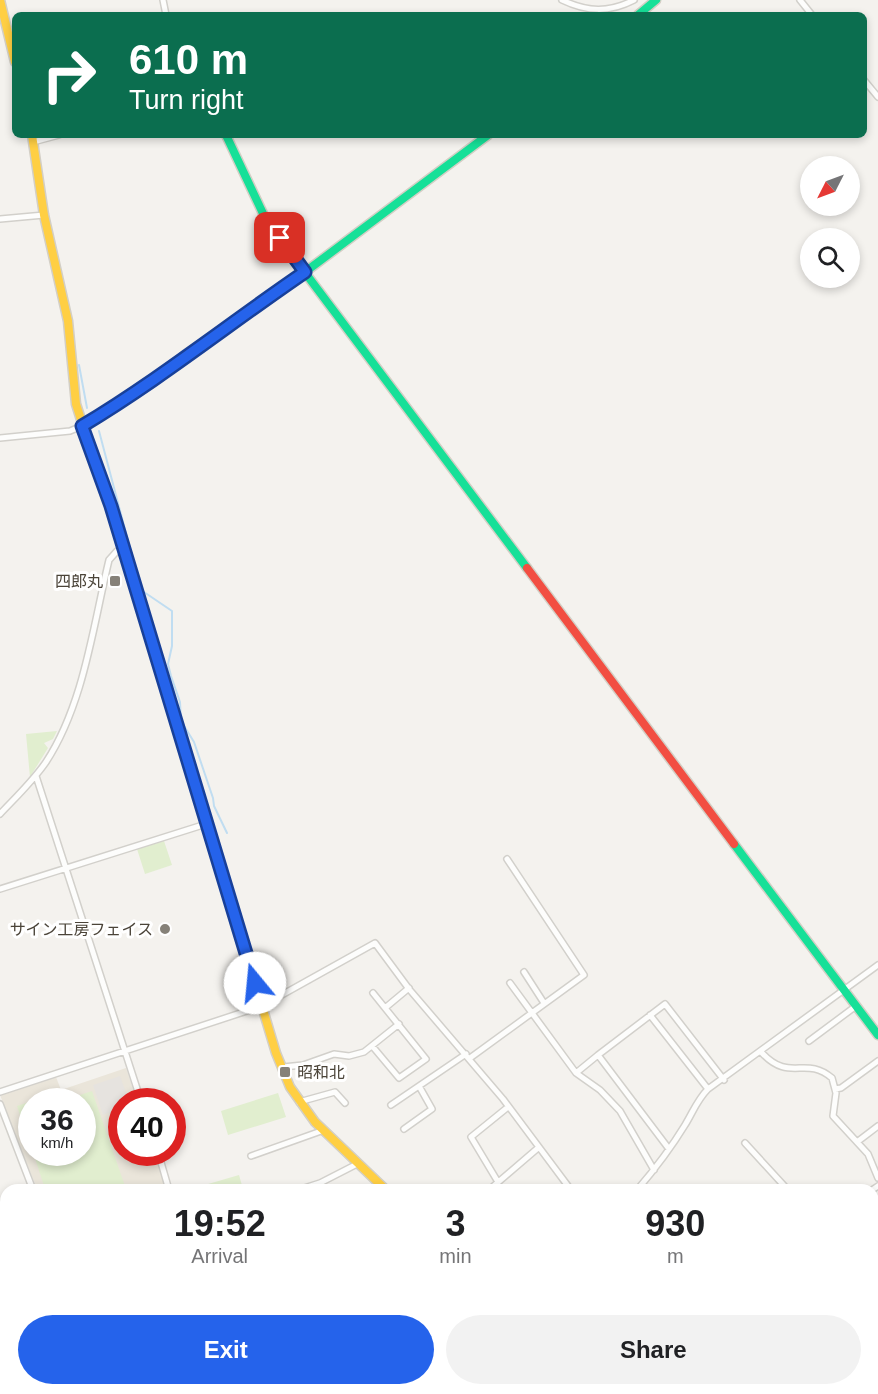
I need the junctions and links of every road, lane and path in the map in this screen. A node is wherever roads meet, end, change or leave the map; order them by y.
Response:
1 (0, 0) edge
2 (562, 0) edge
3 (634, 0) edge
4 (656, 0) edge
5 (800, 0) edge
6 (642, 12) edge
7 (810, 12) edge
8 (12, 50) edge
9 (867, 84) edge
10 (878, 97) edge
11 (227, 138) edge
12 (484, 138) edge
13 (33, 139) edge
14 (44, 215) junction
15 (0, 219) edge
16 (305, 272) junction
17 (82, 426) junction
18 (0, 438) edge
19 (124, 549) junction
20 (36, 776) junction
21 (0, 814) edge
22 (206, 824) junction
23 (507, 860) dead end
24 (66, 869) junction
25 (0, 889) edge
26 (878, 965) edge
27 (524, 972) dead end
28 (510, 983) dead end
29 (409, 988) junction
30 (844, 990) junction
31 (373, 993) dead end
32 (544, 1004) junction
33 (262, 1006) junction
34 (856, 1006) junction
35 (385, 1008) junction
36 (531, 1013) junction
37 (650, 1015) junction
38 (399, 1024) junction
39 (878, 1035) edge
40 (809, 1041) dead end
41 (373, 1047) junction
42 (124, 1053) junction
43 (762, 1053) junction
44 (598, 1055) junction
45 (468, 1056) junction
46 (878, 1061) edge
47 (283, 1067) junction
48 (576, 1073) junction
49 (724, 1080) junction
50 (419, 1086) junction
51 (136, 1088) edge
52 (708, 1089) junction
53 (835, 1089) junction
54 (0, 1092) edge
55 (299, 1102) junction
56 (345, 1103) dead end
57 (0, 1104) edge
58 (391, 1106) dead end
59 (508, 1107) junction
60 (878, 1126) edge
61 (404, 1129) dead end
62 (324, 1130) junction
63 (857, 1142) junction
64 (746, 1143) dead end
65 (538, 1148) junction
66 (669, 1149) junction
67 (251, 1155) dead end
68 (359, 1163) junction
69 (162, 1166) edge
70 (654, 1170) junction
71 (878, 1178) edge
72 (498, 1182) junction
73 (31, 1184) edge
74 (168, 1184) edge
75 (317, 1184) edge
76 (380, 1184) edge
77 (496, 1184) edge
78 (566, 1184) edge
79 (642, 1184) edge
80 (783, 1184) edge

1 - 8 street
2 - 3 street
4 - 6 street
5 - 7 street
9 - 10 street
11 - 16 street
12 - 16 street
13 - 14 street
14 - 15 street
14 - 17 street
16 - 17 street
16 - 30 street
17 - 18 street
17 - 19 street
19 - 20 street
19 - 22 street
20 - 21 street
20 - 24 street
22 - 24 street
22 - 33 street
23 - 32 street
24 - 25 street
24 - 42 street
26 - 30 street
27 - 32 street
28 - 36 street
29 - 33 street
29 - 35 street
29 - 45 street
30 - 34 street
30 - 43 street
31 - 35 street
32 - 36 street
33 - 42 street
33 - 47 street
34 - 39 street
34 - 40 street
35 - 38 street
36 - 45 street
36 - 48 street
37 - 44 street
37 - 49 street
37 - 52 street
38 - 41 street
38 - 41 street
41 - 47 street
42 - 51 street
42 - 54 street
43 - 49 street
43 - 53 street
44 - 48 street
44 - 66 street
45 - 50 street
45 - 59 street
46 - 53 street
47 - 55 street
48 - 70 street
49 - 52 street
50 - 58 street
50 - 61 street
52 - 66 street
53 - 63 street
55 - 56 street
55 - 62 street
57 - 73 street
59 - 65 street
59 - 72 street
60 - 63 street
62 - 67 street
62 - 68 street
63 - 71 street
64 - 80 street
65 - 72 street
65 - 78 street
66 - 70 street
68 - 75 street
68 - 76 street
69 - 74 street
70 - 79 street
72 - 77 street

